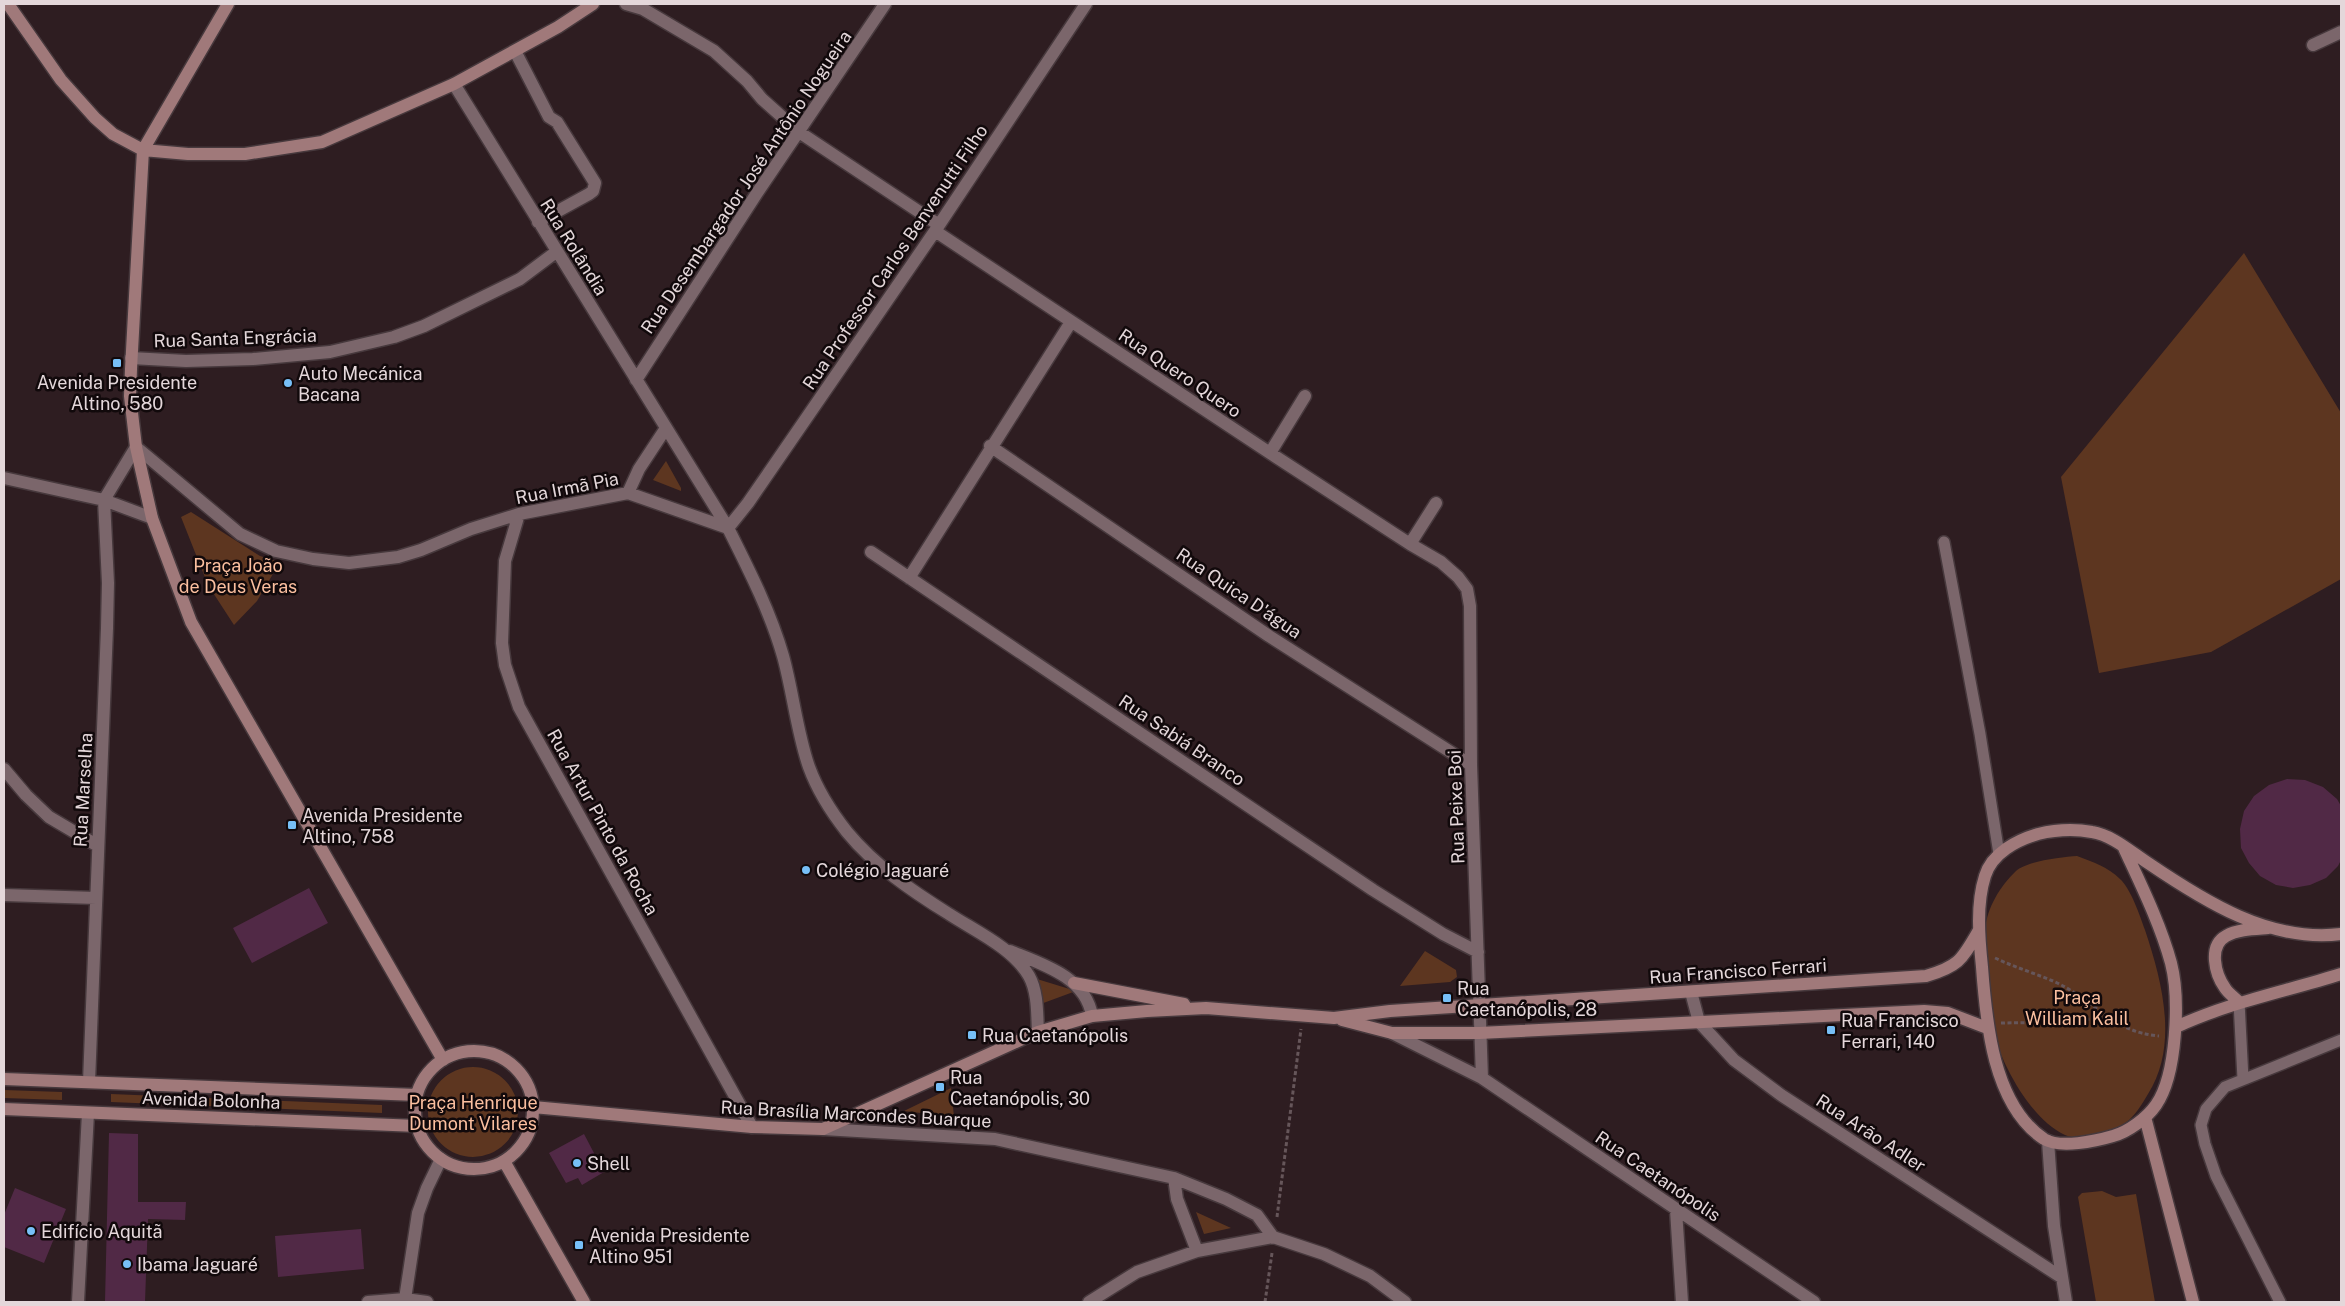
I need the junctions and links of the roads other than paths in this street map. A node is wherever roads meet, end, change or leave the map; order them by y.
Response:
1 (8, 4) edge
2 (228, 4) edge
3 (593, 4) edge
4 (626, 4) edge
5 (886, 4) edge
6 (1086, 4) edge
7 (2341, 32) edge
8 (2313, 46) dead end
9 (515, 50) junction
10 (454, 84) junction
11 (799, 132) junction
12 (142, 150) junction
13 (538, 222) junction
14 (937, 228) junction
15 (556, 252) junction
16 (1071, 322) junction
17 (131, 358) junction
18 (636, 380) junction
19 (1305, 396) dead end
20 (666, 428) junction
21 (990, 446) junction
22 (136, 447) junction
23 (1270, 453) junction
24 (4, 478) edge
25 (628, 493) junction
26 (104, 500) junction
27 (1436, 503) dead end
28 (519, 514) junction
29 (152, 518) junction
30 (728, 528) junction
31 (1944, 542) dead end
32 (1410, 544) junction
33 (871, 552) dead end
34 (909, 578) junction
35 (1470, 606) joint
36 (1472, 765) junction
37 (4, 769) edge
38 (98, 846) junction
39 (2124, 848) junction
40 (1999, 854) junction
41 (4, 895) edge
42 (96, 898) junction
43 (2271, 927) junction
44 (1978, 930) junction
45 (2341, 934) edge
46 (1003, 949) junction
47 (1478, 952) junction
48 (2341, 974) edge
49 (1074, 983) junction
50 (1691, 992) junction
51 (2239, 1002) junction
52 (1479, 1006) junction
53 (1206, 1008) junction
54 (1092, 1016) junction
55 (1334, 1018) junction
56 (1699, 1022) junction
57 (1987, 1028) junction
58 (1038, 1032) junction
59 (2175, 1032) junction
60 (1392, 1033) junction
61 (1479, 1033) junction
62 (2341, 1040) edge
63 (443, 1060) junction
64 (1482, 1078) junction
65 (4, 1079) edge
66 (2243, 1079) junction
67 (88, 1082) junction
68 (417, 1095) junction
69 (533, 1107) junction
70 (4, 1109) edge
71 (88, 1112) junction
72 (2145, 1117) junction
73 (417, 1126) junction
74 (752, 1127) junction
75 (823, 1129) junction
76 (2048, 1141) junction
77 (441, 1159) junction
78 (504, 1161) junction
79 (1174, 1178) junction
80 (1676, 1210) junction
81 (1274, 1236) junction
82 (1197, 1251) junction
83 (2061, 1277) junction
84 (404, 1300) junction
85 (78, 1302) edge
86 (368, 1302) edge
87 (428, 1302) edge
88 (584, 1302) edge
89 (1089, 1302) edge
90 (1405, 1302) edge
91 (1682, 1302) edge
92 (1814, 1302) edge
93 (2066, 1302) edge
94 (2193, 1302) edge
95 (2280, 1302) edge

1 - 12 main road
2 - 12 main road
3 - 9 main road
4 - 11 street, Rua Quero Quero
5 - 11 street, Rua Desembargador José Antônio Nogueira
6 - 14 street, Rua Professor Carlos Benvenutti Filho
7 - 8 street
9 - 10 main road
9 - 13 street
10 - 12 main road
10 - 13 street, Rua Rolândia
11 - 14 street, Rua Quero Quero
11 - 18 street, Rua Desembargador José Antônio Nogueira
12 - 17 main road
13 - 15 street, Rua Rolândia
14 - 16 street, Rua Quero Quero
14 - 30 street, Rua Professor Carlos Benvenutti Filho
15 - 17 street, Rua Santa Engrácia
15 - 18 street, Rua Rolândia
16 - 21 street
16 - 23 street, Rua Quero Quero
17 - 22 main road
18 - 20 street, Rua Rolândia
19 - 23 street
20 - 25 street
20 - 30 street, Rua Rolândia
21 - 34 street
21 - 36 street, Rua Quica D'água
22 - 26 street
22 - 28 street, Rua Irmã Pia
22 - 29 main road
23 - 32 street, Rua Quero Quero
24 - 26 street
25 - 28 street, Rua Irmã Pia
25 - 30 street, Rua Irmã Pia
26 - 29 street
26 - 38 street, Rua Marselha
27 - 32 street
28 - 74 street, Rua Artur Pinto da Rocha
29 - 63 main road
30 - 46 street
31 - 40 lane
32 - 35 street, Rua Quero Quero
33 - 34 street, Rua Sabiá Branco
34 - 47 street, Rua Sabiá Branco
35 - 36 street, Rua Peixe Boi
36 - 47 street, Rua Peixe Boi
37 - 38 street
38 - 42 street, Rua Marselha
39 - 40 main road
39 - 43 main road
39 - 59 main road
40 - 44 main road
41 - 42 street
42 - 67 street, Rua Marselha
43 - 45 main road
43 - 51 main road
44 - 50 main road, Rua Francisco Ferrari
44 - 57 main road
46 - 49 street
46 - 58 street
47 - 52 street, Rua Peixe Boi
48 - 51 main road
49 - 53 main road
49 - 54 street
50 - 52 main road, Rua Francisco Ferrari
50 - 56 street, Rua Arão Adler
51 - 59 main road
51 - 66 lane
52 - 55 main road, Rua Caetanópolis
52 - 61 street
53 - 54 main road, Rua Caetanópolis
53 - 55 main road, Rua Caetanópolis
54 - 58 main road, Rua Caetanópolis
55 - 60 main road, Rua Caetanópolis
56 - 57 main road
56 - 61 main road
56 - 83 street, Rua Arão Adler
57 - 76 main road
58 - 75 main road, Rua Caetanópolis
59 - 72 main road
60 - 61 main road, Rua Caetanópolis
60 - 64 street, Rua Caetanópolis
61 - 64 street
62 - 66 lane
63 - 68 main road
63 - 69 main road
64 - 80 street, Rua Caetanópolis
65 - 67 main road, Avenida Bolonha
66 - 95 lane
67 - 68 main road, Avenida Bolonha
68 - 73 main road
69 - 74 main road, Rua Brasília Marcondes Buarque
69 - 78 main road
70 - 71 main road, Avenida Bolonha
71 - 73 main road, Avenida Bolonha
71 - 85 street
72 - 76 main road
72 - 94 main road
73 - 77 main road
74 - 75 main road, Rua Brasília Marcondes Buarque
75 - 79 street, Rua Brasília Marcondes Buarque
76 - 83 street
77 - 78 main road
77 - 84 street
78 - 88 main road
79 - 81 street, Rua Brasília Marcondes Buarque
79 - 82 street
80 - 91 street
80 - 92 street, Rua Caetanópolis
81 - 82 street
81 - 90 street
82 - 89 street
83 - 93 street
84 - 86 street
84 - 87 street

